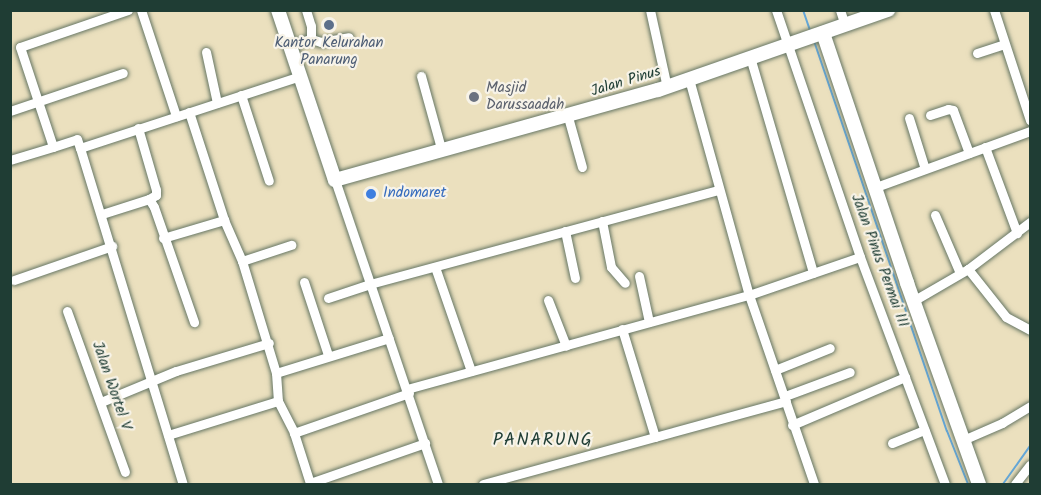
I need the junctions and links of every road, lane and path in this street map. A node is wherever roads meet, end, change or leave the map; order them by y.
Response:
1 (128, 10) edge
2 (141, 10) edge
3 (278, 10) edge
4 (306, 10) edge
5 (650, 10) edge
6 (776, 10) edge
7 (840, 10) edge
8 (888, 10) edge
9 (994, 10) edge
10 (845, 26) junction
11 (820, 34) junction
12 (349, 37) dead end
13 (311, 39) junction
14 (1005, 44) junction
15 (290, 45) junction
16 (789, 45) junction
17 (15, 46) edge
18 (206, 52) dead end
19 (977, 53) dead end
20 (750, 57) junction
21 (123, 73) dead end
22 (300, 76) junction
23 (421, 76) dead end
24 (689, 79) junction
25 (667, 87) junction
26 (241, 95) junction
27 (38, 100) junction
28 (217, 103) junction
29 (10, 111) edge
30 (189, 112) junction
31 (930, 115) dead end
32 (176, 116) junction
33 (568, 117) junction
34 (909, 118) dead end
35 (1030, 120) edge
36 (138, 128) junction
37 (1030, 131) edge
38 (54, 147) junction
39 (985, 147) junction
40 (80, 148) junction
41 (441, 148) junction
42 (969, 153) junction
43 (10, 160) edge
44 (582, 167) dead end
45 (925, 169) junction
46 (335, 180) junction
47 (270, 181) dead end
48 (876, 187) junction
49 (719, 190) junction
50 (149, 199) junction
51 (102, 214) junction
52 (935, 215) dead end
53 (224, 220) junction
54 (602, 221) junction
55 (1030, 222) edge
56 (565, 231) junction
57 (1017, 233) junction
58 (163, 238) junction
59 (291, 245) dead end
60 (112, 246) junction
61 (860, 257) junction
62 (242, 261) junction
63 (435, 267) junction
64 (964, 271) junction
65 (813, 273) junction
66 (639, 276) dead end
67 (575, 278) dead end
68 (14, 280) dead end
69 (304, 282) dead end
70 (625, 283) dead end
71 (370, 284) junction
72 (749, 295) junction
73 (328, 298) dead end
74 (548, 300) dead end
75 (913, 301) junction
76 (67, 310) dead end
77 (194, 322) dead end
78 (649, 322) junction
79 (622, 329) junction
80 (1030, 330) edge
81 (389, 338) junction
82 (269, 343) junction
83 (566, 346) junction
84 (830, 348) dead end
85 (328, 355) junction
86 (775, 369) junction
87 (471, 371) junction
88 (850, 372) dead end
89 (276, 373) junction
90 (906, 377) junction
91 (151, 382) junction
92 (408, 391) junction
93 (785, 399) junction
94 (101, 402) junction
95 (278, 402) junction
96 (1030, 406) edge
97 (792, 425) junction
98 (925, 430) junction
99 (294, 433) junction
100 (168, 435) junction
101 (655, 437) junction
102 (963, 440) junction
103 (424, 443) junction
104 (892, 443) dead end
105 (1030, 465) edge
106 (126, 471) dead end
107 (183, 484) edge
108 (310, 484) edge
109 (438, 484) edge
110 (483, 484) edge
111 (814, 484) edge
112 (945, 484) edge
113 (979, 484) edge
114 (1015, 484) edge

1 - 17 street
2 - 32 street
3 - 15 street
4 - 13 street
5 - 25 street
6 - 16 street, Jalan Pinus Permai III
7 - 10 street
8 - 10 street, Jalan Pinus
9 - 14 street
10 - 11 street, Jalan Pinus
11 - 16 street, Jalan Pinus
11 - 48 street
12 - 13 street
13 - 15 street
14 - 19 street
14 - 35 street
15 - 22 street
16 - 20 street, Jalan Pinus
16 - 61 street, Jalan Pinus Permai III
17 - 27 street
18 - 28 street
20 - 24 street, Jalan Pinus
20 - 65 street
21 - 27 street
22 - 26 street
22 - 46 street
23 - 41 street
24 - 25 street, Jalan Pinus
24 - 49 street
25 - 33 street, Jalan Pinus
26 - 28 street
26 - 47 street
27 - 29 street
27 - 38 street
28 - 30 street
30 - 32 street
30 - 53 street
31 - 42 street
32 - 36 street
33 - 41 street, Jalan Pinus
33 - 44 street
34 - 45 street
36 - 40 street
36 - 50 street
37 - 39 street
38 - 40 street
38 - 43 street
39 - 42 street
39 - 57 street
40 - 51 street
41 - 46 street, Jalan Pinus
42 - 45 street
45 - 48 street
46 - 71 street
48 - 75 street
49 - 54 street
49 - 72 street
50 - 51 street
50 - 58 street
51 - 60 street
52 - 64 street
53 - 58 street
53 - 62 street
54 - 56 street
54 - 70 street
55 - 57 street
56 - 63 street
56 - 67 street
57 - 64 street
58 - 77 street
59 - 62 street
60 - 68 street
60 - 91 street
61 - 65 street
61 - 90 street, Jalan Pinus Permai III
62 - 82 street
63 - 71 street
63 - 87 street
64 - 75 street
64 - 80 street
65 - 72 street
66 - 78 street
69 - 85 street
71 - 73 street
71 - 81 street
72 - 78 street
72 - 86 street
74 - 83 street
75 - 102 street
76 - 94 street, Jalan Wortel V
78 - 79 street
79 - 83 street
79 - 101 street
81 - 85 street
81 - 92 street
82 - 89 street
82 - 91 street
83 - 87 street
84 - 86 street
85 - 89 street
86 - 93 street
87 - 92 street
88 - 93 street
89 - 95 street
90 - 97 street
90 - 98 street, Jalan Pinus Permai III
91 - 94 street
91 - 100 street
92 - 99 street
92 - 103 street
93 - 97 street
93 - 101 street
94 - 106 street, Jalan Wortel V
95 - 99 street
95 - 100 street
96 - 102 street
97 - 111 street
98 - 104 street
98 - 112 street, Jalan Pinus Permai III
99 - 108 street
100 - 107 street
101 - 110 street
102 - 113 street
103 - 108 street
103 - 109 street
105 - 114 street

